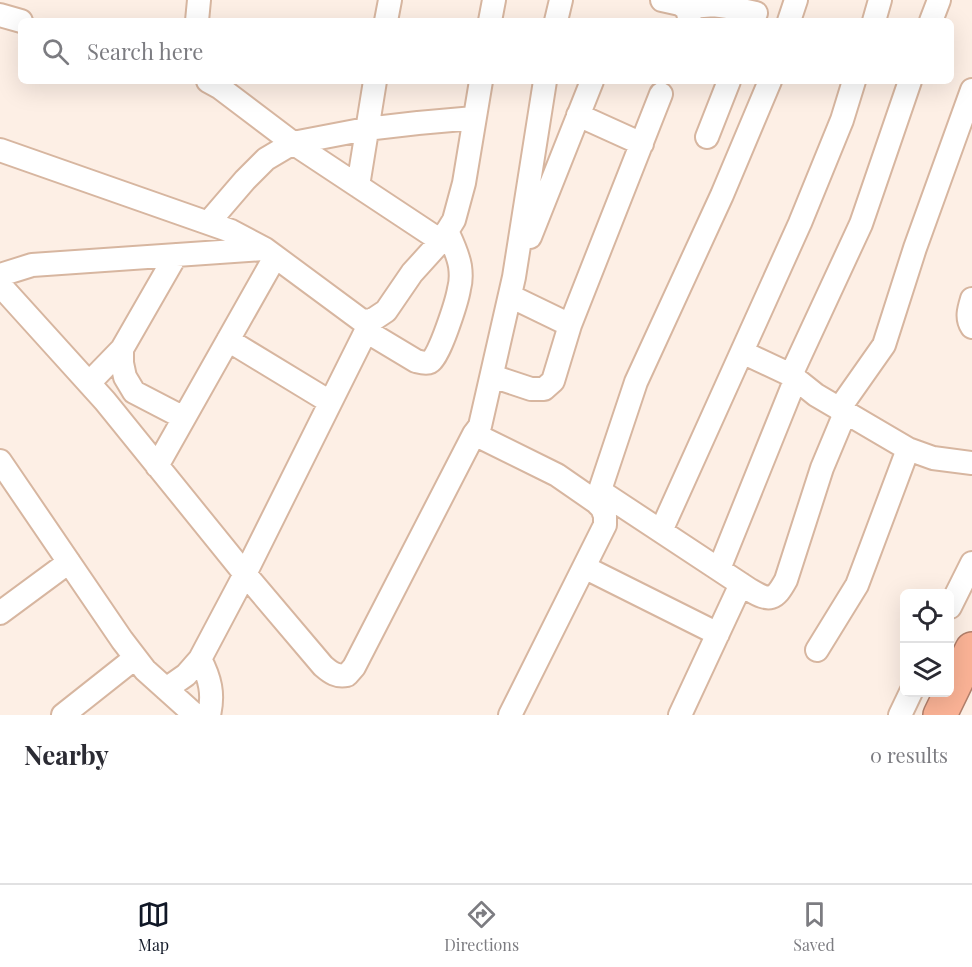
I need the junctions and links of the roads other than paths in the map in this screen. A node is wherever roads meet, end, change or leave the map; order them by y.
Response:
1 (199, 0) edge
2 (390, 0) edge
3 (494, 0) edge
4 (561, 0) edge
5 (662, 0) edge
6 (796, 0) edge
7 (880, 0) edge
8 (939, 0) edge
9 (756, 11) edge
10 (0, 15) edge
11 (689, 15) edge
12 (197, 18) edge
13 (387, 18) edge
14 (491, 18) edge
15 (557, 18) edge
16 (790, 18) edge
17 (875, 18) edge
18 (932, 18) edge
19 (18, 20) edge
20 (214, 84) edge
21 (374, 84) edge
22 (480, 84) edge
23 (545, 84) edge
24 (591, 84) edge
25 (728, 84) edge
26 (769, 84) edge
27 (853, 84) edge
28 (909, 84) edge
29 (972, 90) edge
30 (662, 94) dead end
31 (578, 115) junction
32 (474, 118) junction
33 (366, 129) junction
34 (707, 137) dead end
35 (293, 143) junction
36 (642, 144) junction
37 (0, 150) edge
38 (358, 186) junction
39 (208, 222) junction
40 (444, 236) junction
41 (270, 253) junction
42 (176, 255) junction
43 (0, 275) edge
44 (0, 285) edge
45 (512, 286) junction
46 (972, 299) edge
47 (369, 326) junction
48 (570, 326) junction
49 (972, 327) edge
50 (228, 340) junction
51 (123, 349) junction
52 (742, 352) junction
53 (492, 376) junction
54 (794, 376) junction
55 (88, 383) junction
56 (330, 402) junction
57 (842, 411) junction
58 (184, 418) junction
59 (474, 434) junction
60 (908, 449) junction
61 (0, 461) edge
62 (972, 464) edge
63 (157, 466) junction
64 (598, 497) junction
65 (661, 531) junction
66 (69, 562) junction
67 (972, 563) edge
68 (584, 567) junction
69 (719, 569) junction
70 (245, 574) junction
71 (741, 585) junction
72 (954, 599) edge
73 (0, 613) edge
74 (718, 634) junction
75 (972, 649) edge
76 (817, 650) dead end
77 (135, 658) junction
78 (200, 659) junction
79 (166, 688) junction
80 (908, 697) edge
81 (512, 714) edge
82 (63, 715) edge
83 (195, 715) edge
84 (209, 715) edge
85 (680, 715) edge
86 (900, 715) edge
87 (939, 715) edge

1 - 12 street
2 - 13 street
3 - 14 street
4 - 15 street
5 - 11 street
6 - 16 street
7 - 17 street
8 - 18 street
9 - 11 street
10 - 19 street
20 - 35 street
21 - 33 street
22 - 32 street
23 - 45 street
24 - 31 street
25 - 34 street
26 - 64 street
27 - 52 street
28 - 54 street
29 - 57 street
30 - 36 street
31 - 36 street
31 - 45 street
32 - 33 street
32 - 40 street
33 - 35 street
33 - 38 street
35 - 38 street
35 - 39 street
36 - 48 street
37 - 39 street
38 - 40 street
39 - 41 street
40 - 47 street
40 - 47 street
41 - 42 street
41 - 47 street
41 - 50 street
42 - 43 street
42 - 51 street
44 - 55 street
45 - 48 street
45 - 53 street
46 - 49 street
47 - 56 street
48 - 53 street
50 - 56 street
50 - 58 street
51 - 55 street
51 - 58 street
52 - 54 street
52 - 65 street
53 - 59 street
54 - 57 street
54 - 69 street
55 - 63 street
56 - 70 street
57 - 60 street
57 - 71 street
58 - 63 street
59 - 64 street
59 - 70 street
60 - 62 street
60 - 76 street
61 - 66 street
63 - 70 street
64 - 65 street
64 - 68 street
65 - 69 street
66 - 73 street
66 - 77 street
67 - 72 street
68 - 74 street
68 - 81 street
69 - 71 street
70 - 78 street
71 - 74 street
74 - 85 street
75 - 87 highway
77 - 79 street
77 - 82 street
78 - 79 street
78 - 84 street
79 - 83 street
80 - 86 street

